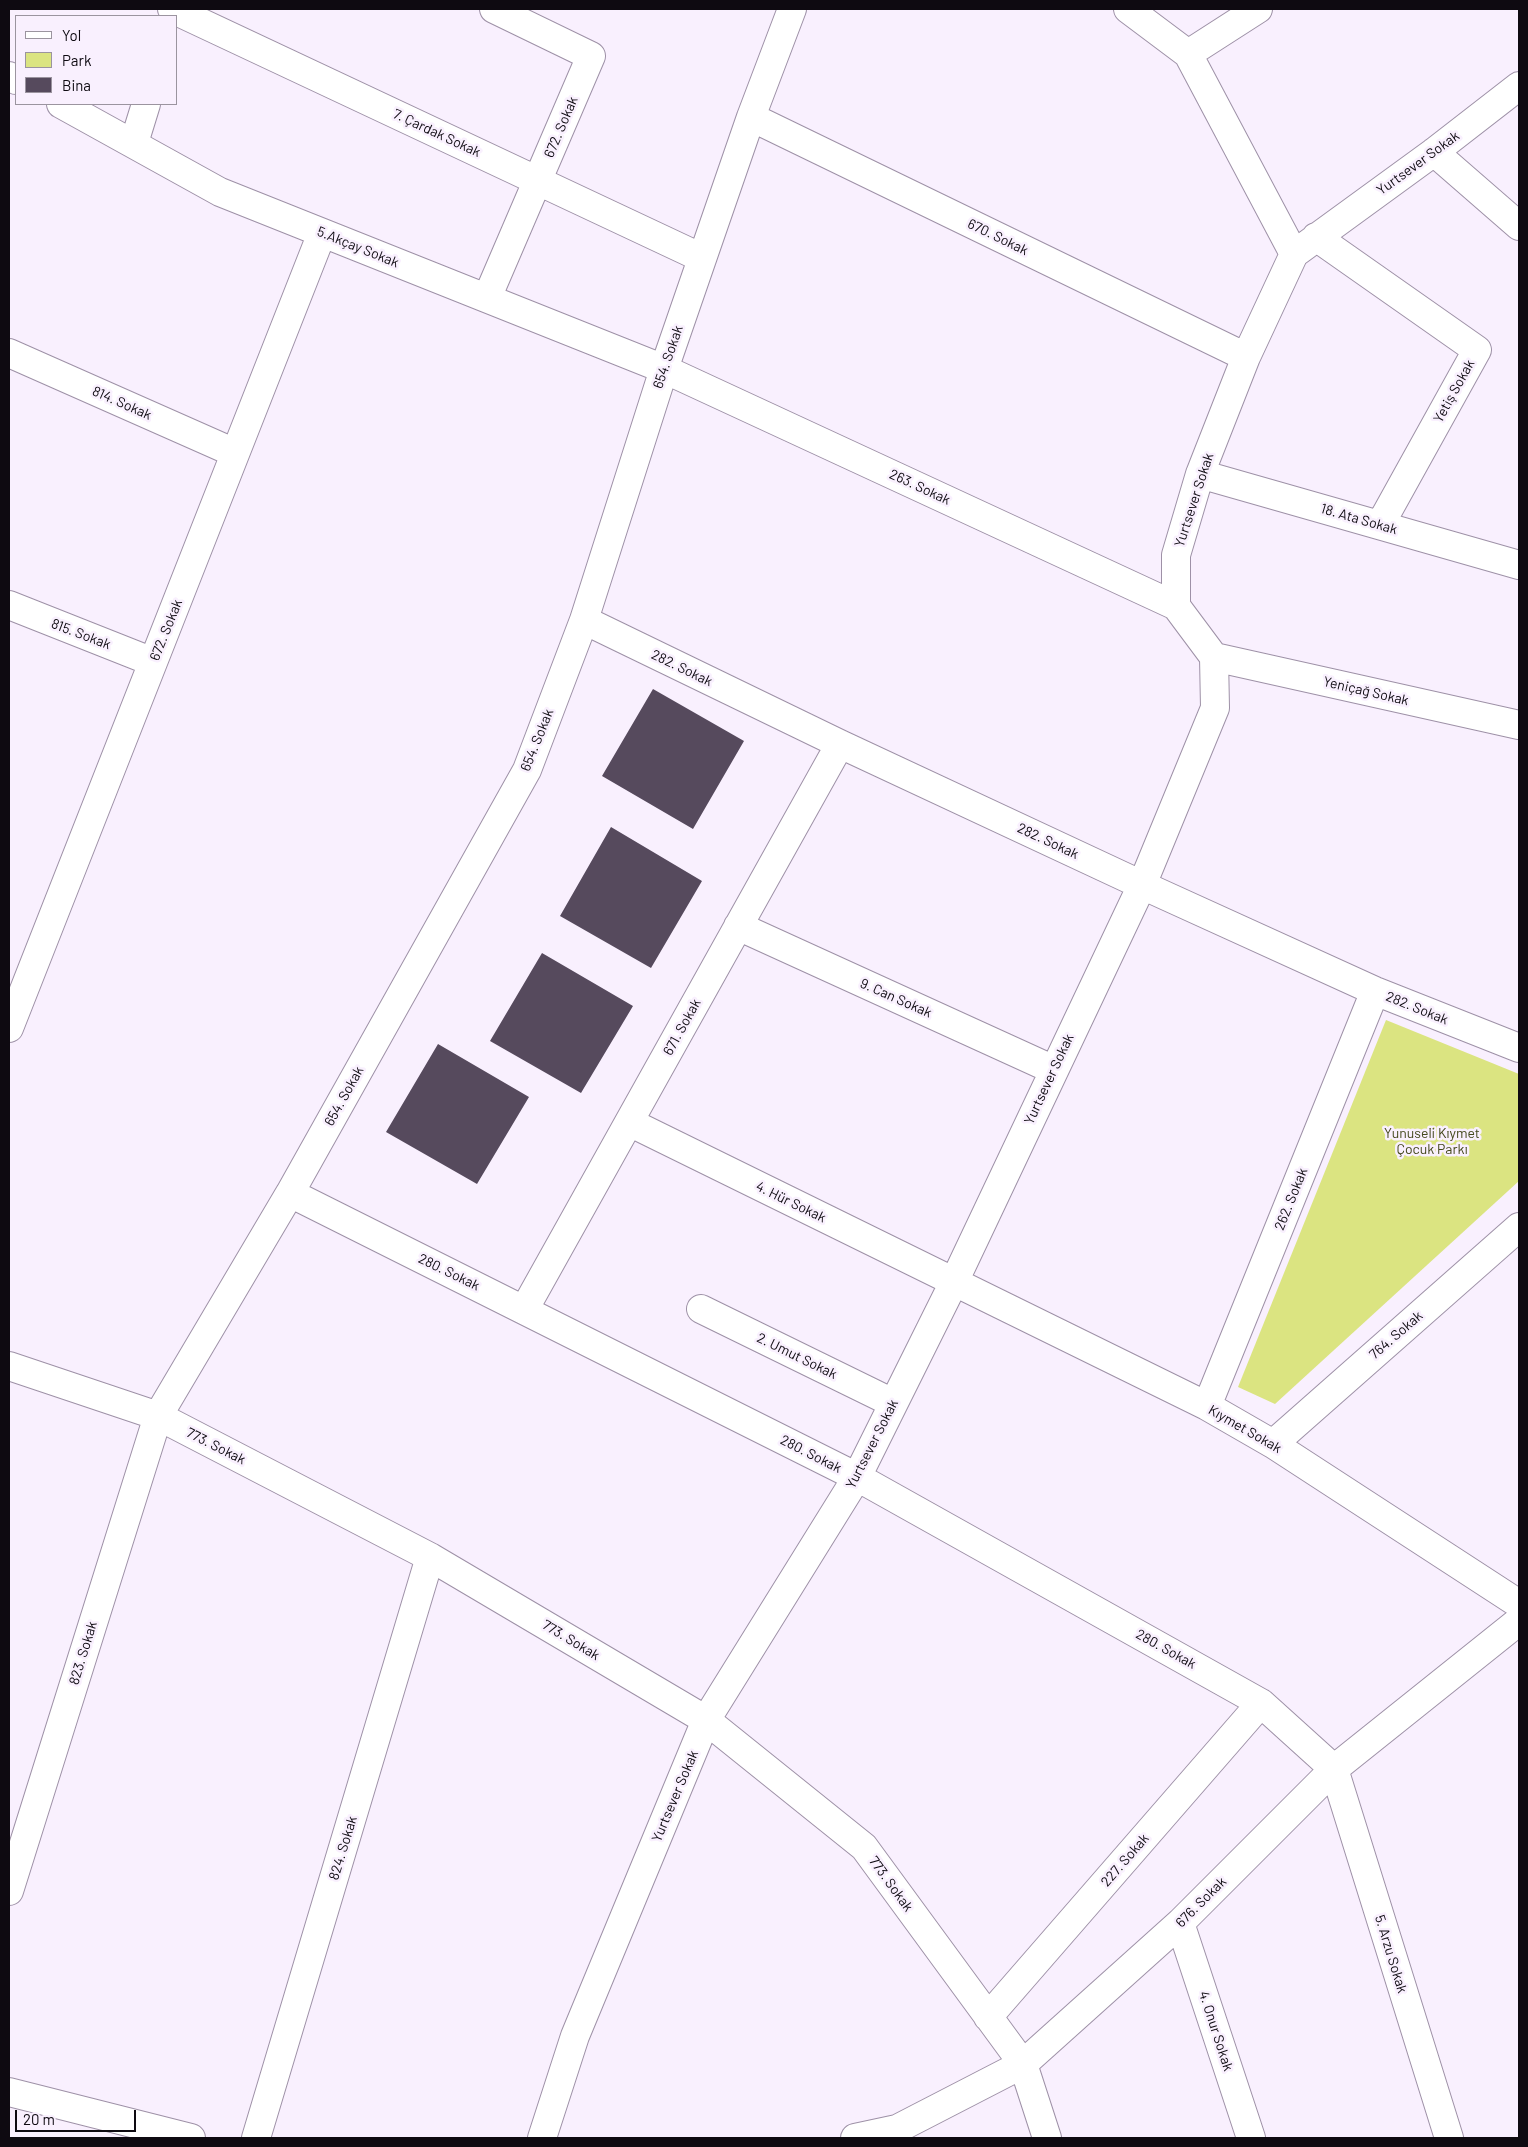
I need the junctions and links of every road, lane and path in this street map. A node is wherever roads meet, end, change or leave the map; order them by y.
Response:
1 (494, 9) edge
2 (792, 9) edge
3 (1128, 9) edge
4 (1258, 9) edge
5 (173, 11) edge
6 (1188, 54) junction
7 (1519, 86) edge
8 (63, 105) edge
9 (146, 105) edge
10 (751, 117) junction
11 (134, 144) junction
12 (1434, 152) junction
13 (538, 181) junction
14 (1519, 226) edge
15 (322, 233) junction
16 (1316, 237) junction
17 (1294, 254) junction
18 (702, 258) junction
19 (487, 298) junction
20 (9, 353) edge
21 (1246, 357) junction
22 (664, 368) junction
23 (235, 453) junction
24 (1200, 474) junction
25 (1380, 525) junction
26 (1519, 565) edge
27 (9, 605) edge
28 (1176, 606) junction
29 (584, 620) junction
30 (1214, 657) junction
31 (153, 662) junction
32 (1519, 725) edge
33 (840, 744) junction
34 (1142, 885) junction
35 (738, 926) junction
36 (1375, 991) junction
37 (9, 1028) edge
38 (1519, 1048) edge
39 (1054, 1070) junction
40 (629, 1122) junction
41 (290, 1193) junction
42 (1519, 1227) edge
43 (954, 1282) junction
44 (701, 1309) dead end
45 (524, 1310) junction
46 (9, 1366) edge
47 (893, 1404) junction
48 (1207, 1406) junction
49 (158, 1416) junction
50 (1273, 1444) junction
51 (857, 1477) junction
52 (430, 1558) junction
53 (1519, 1604) edge
54 (1519, 1621) edge
55 (1260, 1703) junction
56 (706, 1720) junction
57 (1334, 1769) junction
58 (9, 1891) edge
59 (1180, 1923) junction
60 (988, 2017) junction
61 (1023, 2064) junction
62 (9, 2092) edge
63 (897, 2133) edge
64 (191, 2138) edge
65 (256, 2138) edge
66 (542, 2138) edge
67 (855, 2138) edge
68 (1047, 2138) edge
69 (1251, 2138) edge
70 (1449, 2138) edge

1 - 13 street, 672. Sokak
2 - 10 street, 654. Sokak
3 - 6 street
4 - 6 street
5 - 13 street, 7. Çardak Sokak
6 - 17 street
7 - 12 street, Yurtsever Sokak
8 - 11 street, 5.Akçay Sokak
9 - 11 street
10 - 18 street, 654. Sokak
10 - 21 street, 670. Sokak
11 - 15 street, 5.Akçay Sokak
12 - 14 street
12 - 16 street, Yurtsever Sokak
13 - 18 street, 7. Çardak Sokak
13 - 19 street, 672. Sokak
15 - 19 street, 5.Akçay Sokak
15 - 23 street, 672. Sokak
16 - 17 street, Yurtsever Sokak
16 - 25 street, Yetiş Sokak
17 - 21 street, Yurtsever Sokak
18 - 22 street, 654. Sokak
19 - 22 street, 5.Akçay Sokak
20 - 23 street, 814. Sokak
21 - 24 street, Yurtsever Sokak
22 - 28 street, 263. Sokak
22 - 29 street, 654. Sokak
23 - 31 street, 672. Sokak
24 - 25 street, 18. Ata Sokak
24 - 28 street, Yurtsever Sokak
25 - 26 street, 18. Ata Sokak
27 - 31 street, 815. Sokak
28 - 30 street
29 - 33 street, 282. Sokak
29 - 41 street, 654. Sokak
30 - 32 street, Yeniçağ Sokak
30 - 34 street, Yurtsever Sokak
31 - 37 street, 672. Sokak
33 - 34 street, 282. Sokak
33 - 35 street, 671. Sokak
34 - 36 street, 282. Sokak
34 - 39 street, Yurtsever Sokak
35 - 39 street, 9. Can Sokak
35 - 40 street, 671. Sokak
36 - 38 street, 282. Sokak
36 - 48 street, 262. Sokak
39 - 43 street, Yurtsever Sokak
40 - 43 street, 4. Hür Sokak
40 - 45 street, 671. Sokak
41 - 45 street, 280. Sokak
41 - 49 street, 654. Sokak
42 - 50 street, 764. Sokak
43 - 47 street, Yurtsever Sokak
43 - 48 street, Kıymet Sokak
44 - 47 street, 2. Umut Sokak
45 - 51 street, 280. Sokak
46 - 49 street, 773. Sokak
47 - 51 street, Yurtsever Sokak
48 - 50 street, Kıymet Sokak
49 - 52 street, 773. Sokak
49 - 58 street, 823. Sokak
50 - 53 street, Kıymet Sokak
51 - 55 street, 280. Sokak
51 - 56 street, Yurtsever Sokak
52 - 56 street, 773. Sokak
52 - 65 street, 824. Sokak
54 - 57 street, 676. Sokak
55 - 57 street, 280. Sokak
55 - 60 street, 227. Sokak
56 - 60 street, 773. Sokak
56 - 66 street, Yurtsever Sokak
57 - 59 street, 676. Sokak
57 - 70 street, 5. Arzu Sokak
59 - 61 street, 676. Sokak
59 - 69 street, 4. Onur Sokak
60 - 61 street, 773. Sokak
61 - 63 street, 676. Sokak
61 - 68 street, 773. Sokak
62 - 64 street
63 - 67 street, 676. Sokak

